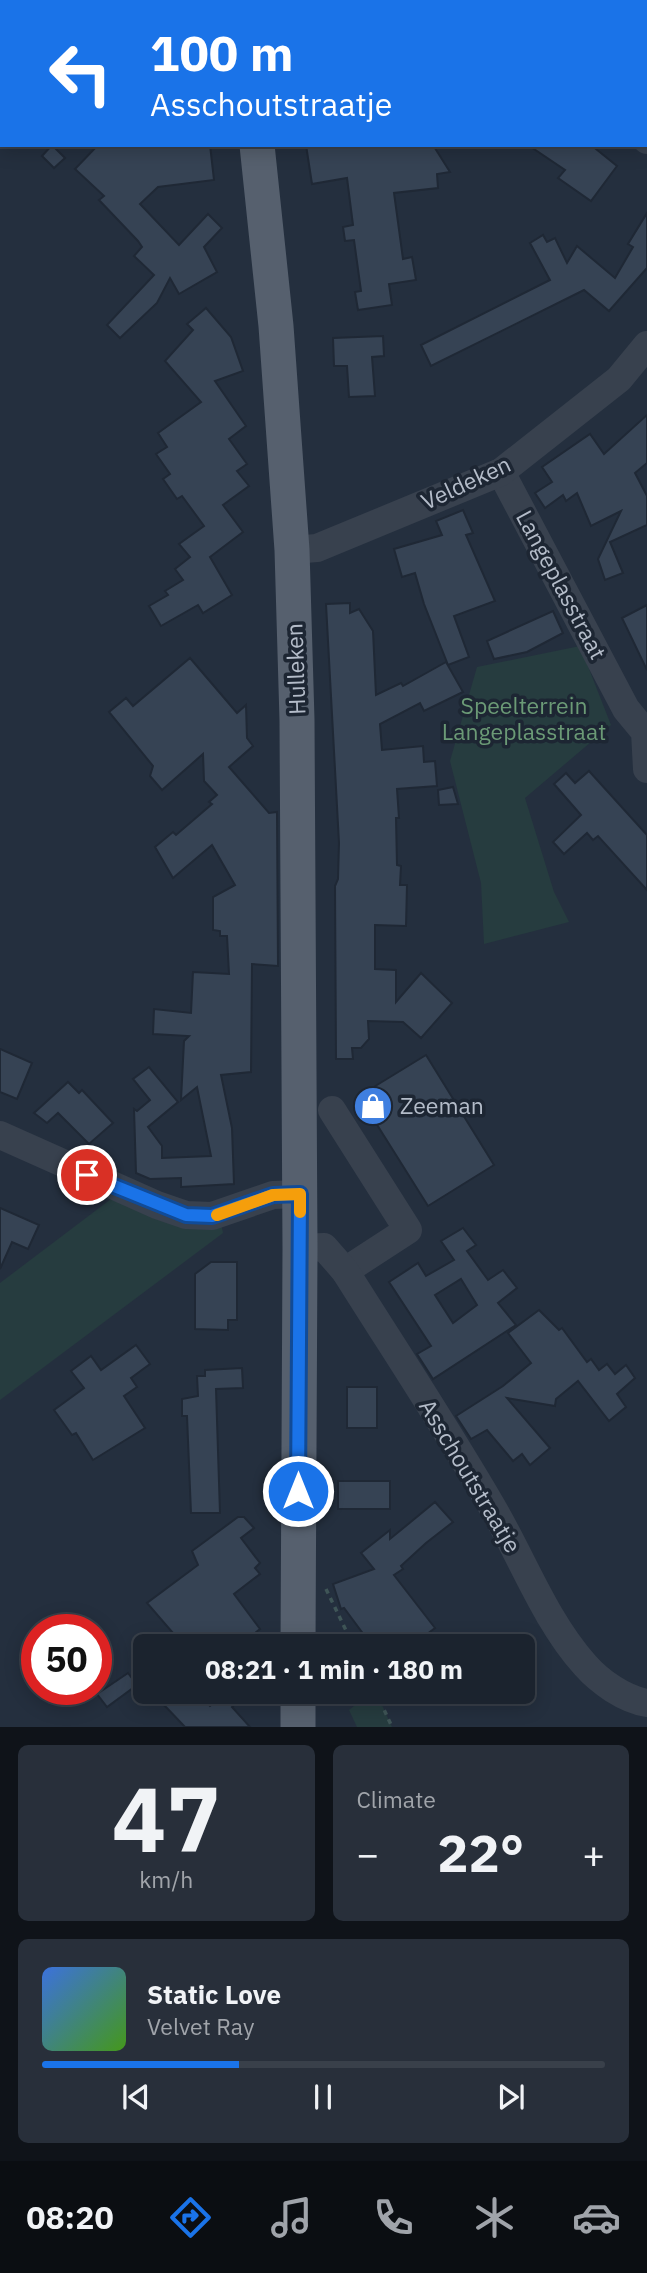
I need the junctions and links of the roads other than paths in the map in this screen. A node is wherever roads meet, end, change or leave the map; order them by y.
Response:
1 (257, 147) edge
2 (647, 345) edge
3 (501, 472) junction
4 (292, 550) junction
5 (646, 731) edge
6 (647, 769) edge
7 (332, 1110) dead end
8 (0, 1135) edge
9 (300, 1194) junction
10 (300, 1248) junction
11 (345, 1271) junction
12 (298, 1634) edge
13 (635, 1699) edge
14 (647, 1711) edge

1 - 4 main road, Hulleken
2 - 3 street, Veldeken
3 - 4 street, Veldeken
3 - 5 street, Langeplasstraat
4 - 9 main road, Hulleken
5 - 6 street, Langeplasstraat
7 - 11 street
8 - 9 street
9 - 10 main road, Hulleken
10 - 11 street, Asschoutstraatje
10 - 12 main road, Hulleken
11 - 13 street, Asschoutstraatje
13 - 14 street, Asschoutstraatje

